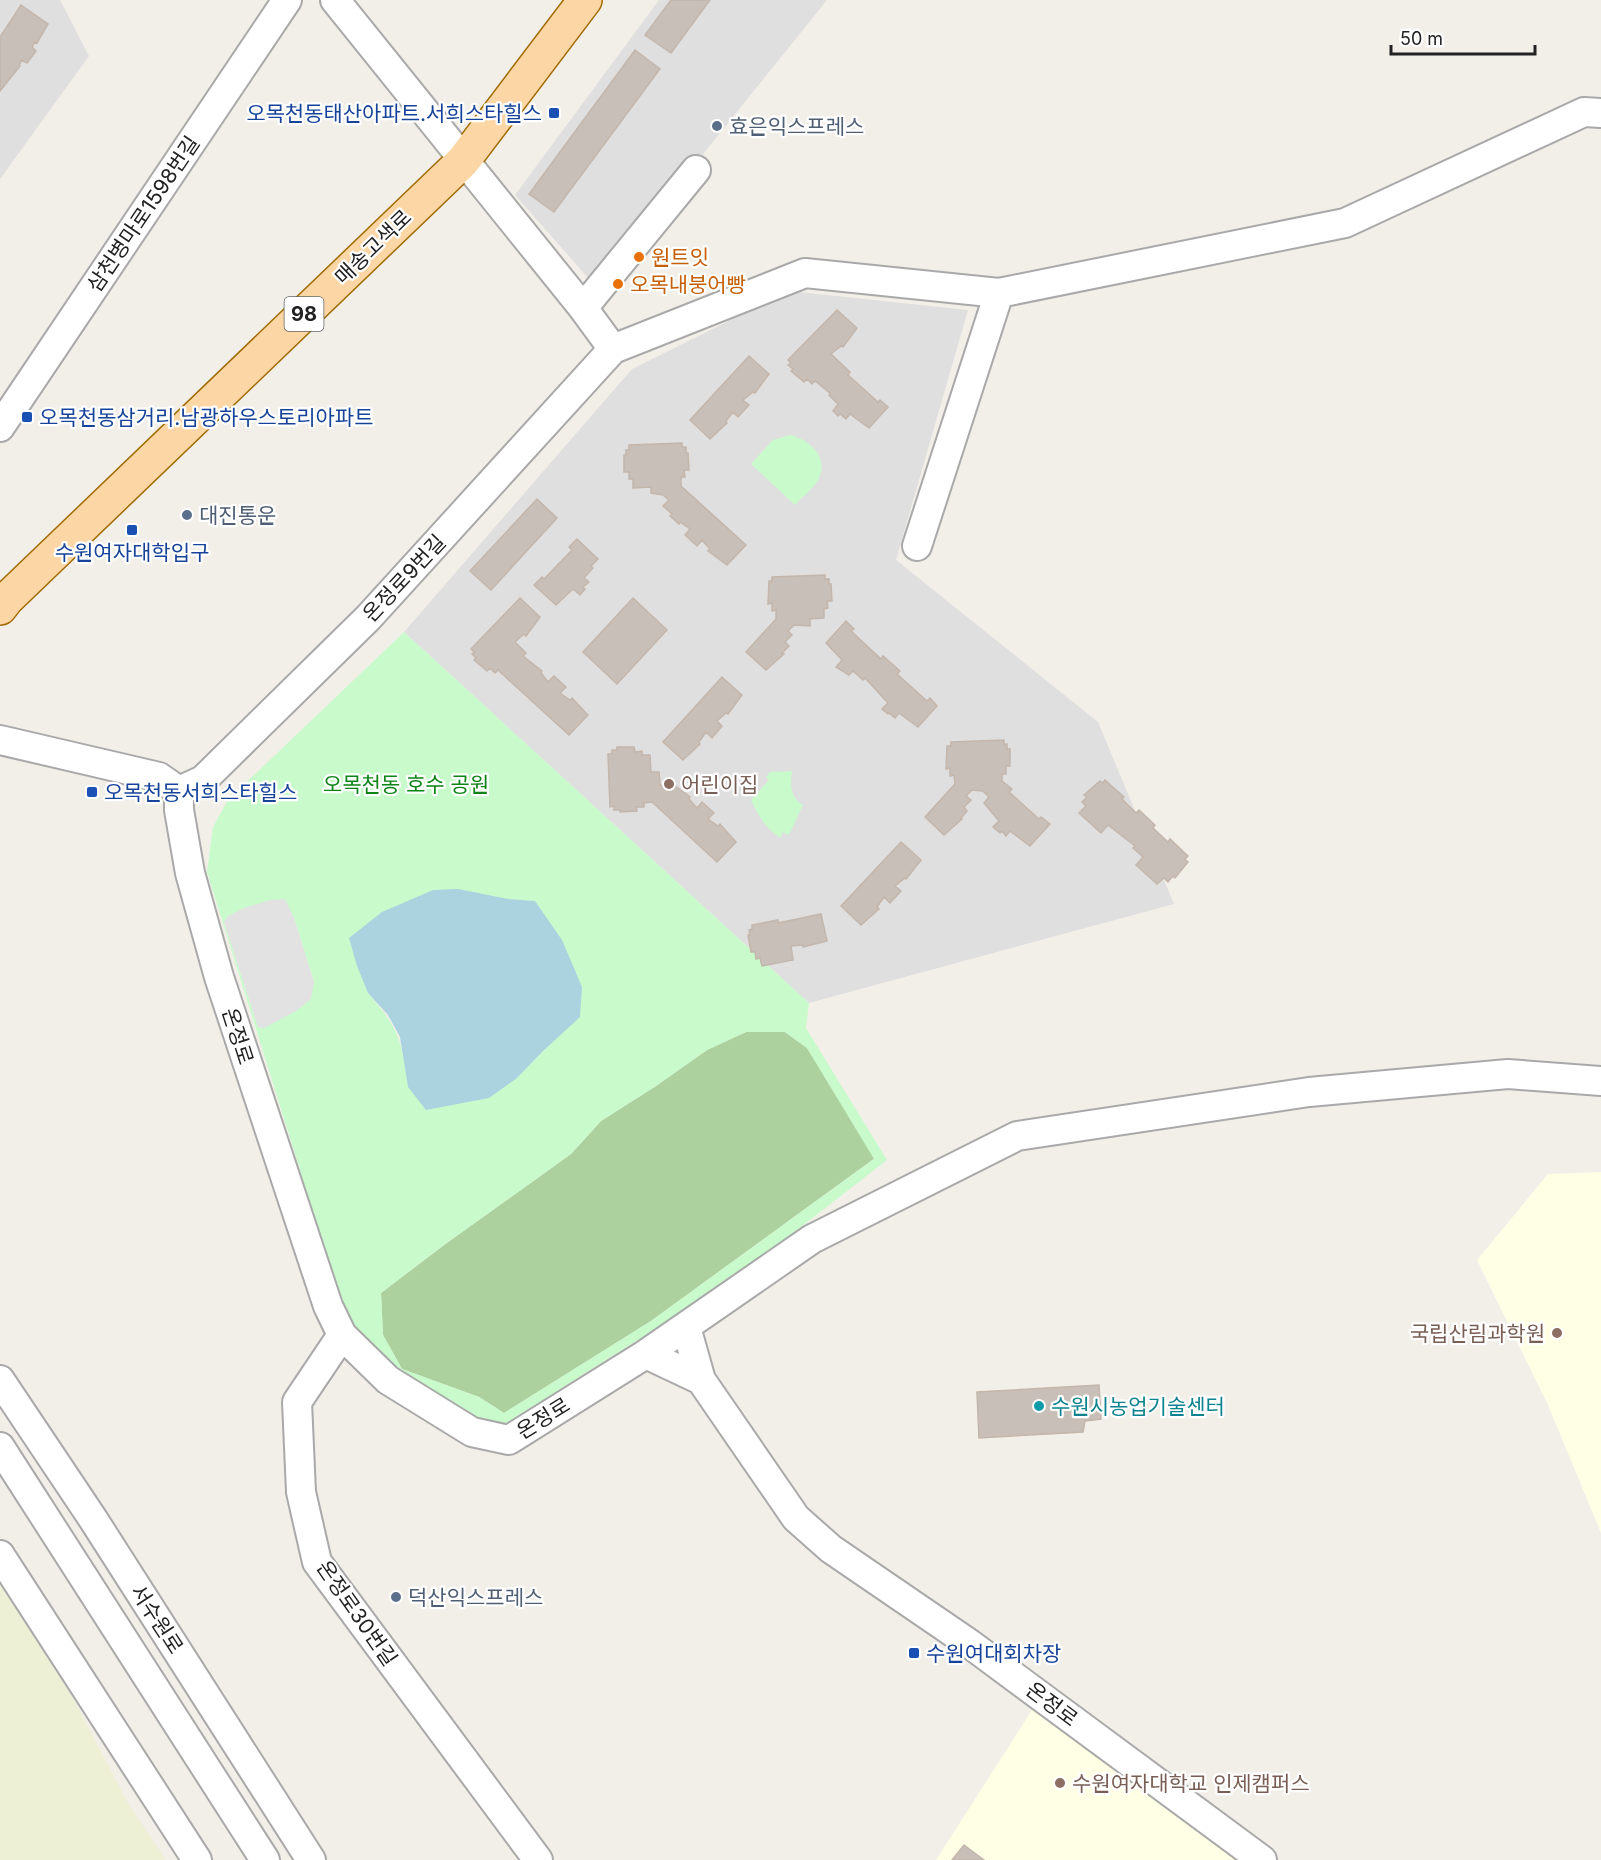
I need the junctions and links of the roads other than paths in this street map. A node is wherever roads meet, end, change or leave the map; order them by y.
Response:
1 (286, 0) edge
2 (336, 0) edge
3 (585, 0) edge
4 (1601, 113) edge
5 (463, 161) junction
6 (696, 170) dead end
7 (999, 293) junction
8 (583, 308) junction
9 (613, 349) junction
10 (0, 427) edge
11 (917, 546) dead end
12 (2, 604) edge
13 (0, 740) edge
14 (179, 791) junction
15 (1601, 1081) edge
16 (686, 1327) junction
17 (342, 1335) junction
18 (646, 1354) junction
19 (0, 1380) edge
20 (701, 1380) junction
21 (0, 1447) edge
22 (0, 1556) edge
23 (197, 1860) edge
24 (265, 1860) edge
25 (311, 1860) edge
26 (538, 1860) edge
27 (1262, 1860) edge

1 - 10 street, 삼천병마로1598번길
2 - 5 street
3 - 5 main road, 매송고색로 / 98
4 - 7 street
5 - 8 street
5 - 12 main road, 매송고색로 / 98
6 - 8 street
7 - 9 street
7 - 11 street
8 - 9 street
9 - 14 street, 온정로9번길
13 - 14 street
14 - 17 street, 온정로
15 - 16 street, 온정로
16 - 18 street, 온정로
16 - 20 street
17 - 18 street, 온정로
17 - 26 street, 온정로30번길
18 - 20 street
19 - 25 street, 서수원로
20 - 27 street, 온정로
21 - 24 street, 서수원로
22 - 23 street

